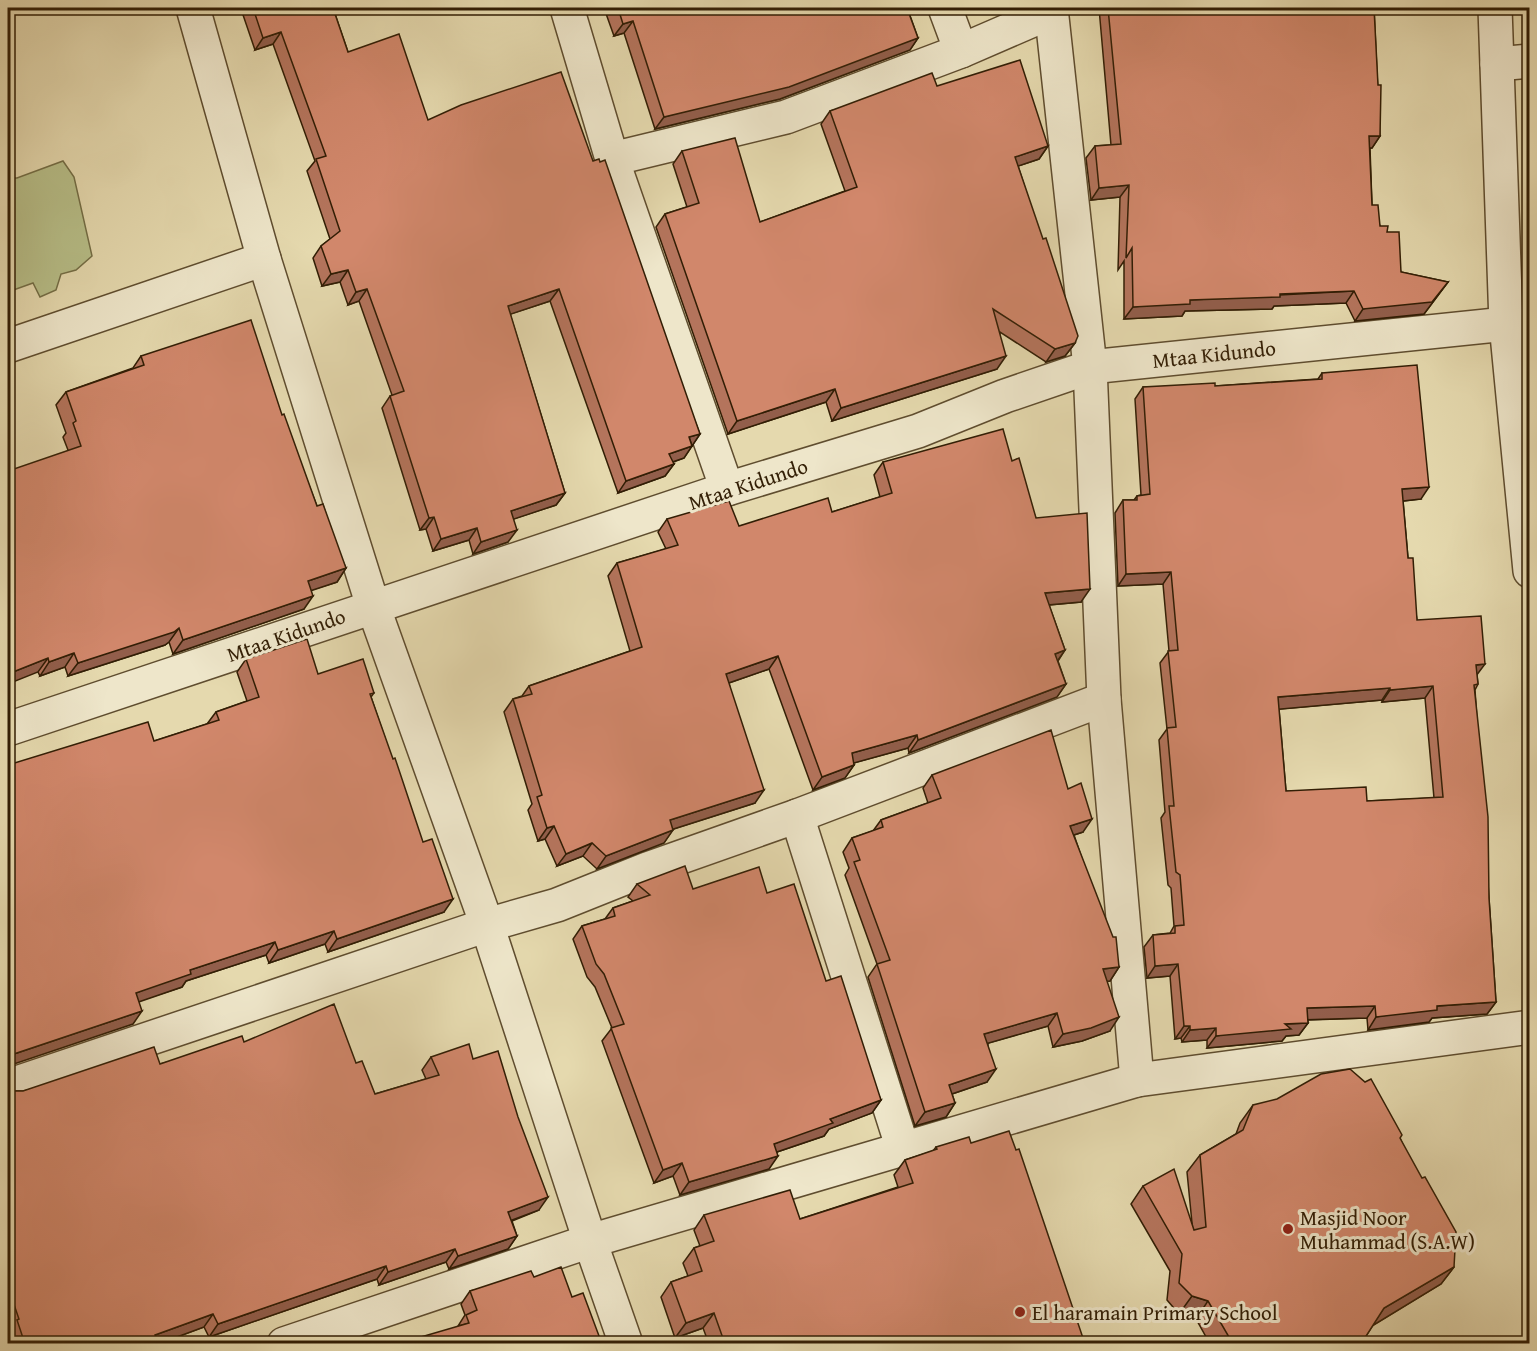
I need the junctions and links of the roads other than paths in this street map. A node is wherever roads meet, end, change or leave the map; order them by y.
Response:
1 (193, 8) edge
2 (567, 8) edge
3 (945, 8) edge
4 (1495, 8) edge
5 (1051, 10) edge
6 (961, 51) junction
7 (1530, 61) edge
8 (1497, 64) junction
9 (612, 159) junction
10 (264, 259) junction
11 (1506, 324) junction
12 (8, 346) edge
13 (1090, 367) junction
14 (728, 489) junction
15 (1530, 571) edge
16 (373, 606) junction
17 (1104, 699) junction
18 (8, 729) edge
19 (797, 816) junction
20 (487, 925) junction
21 (1530, 1027) edge
22 (1137, 1080) junction
23 (8, 1086) edge
24 (903, 1149) junction
25 (590, 1241) junction
26 (284, 1344) edge
27 (626, 1344) edge

1 - 10 street
2 - 9 street
3 - 6 street
4 - 8 street
5 - 6 street
5 - 13 street
6 - 9 street
7 - 8 street
8 - 11 street
9 - 14 street
10 - 12 street
10 - 16 street
11 - 13 street, Mtaa Kidundo
11 - 15 street
13 - 14 street, Mtaa Kidundo
13 - 17 street
14 - 16 street, Mtaa Kidundo
16 - 18 street, Mtaa Kidundo
16 - 20 street
17 - 19 street
17 - 22 street
19 - 20 street
19 - 24 street
20 - 23 street
20 - 25 street
21 - 22 street
22 - 24 street
24 - 25 street
25 - 26 street
25 - 27 street

